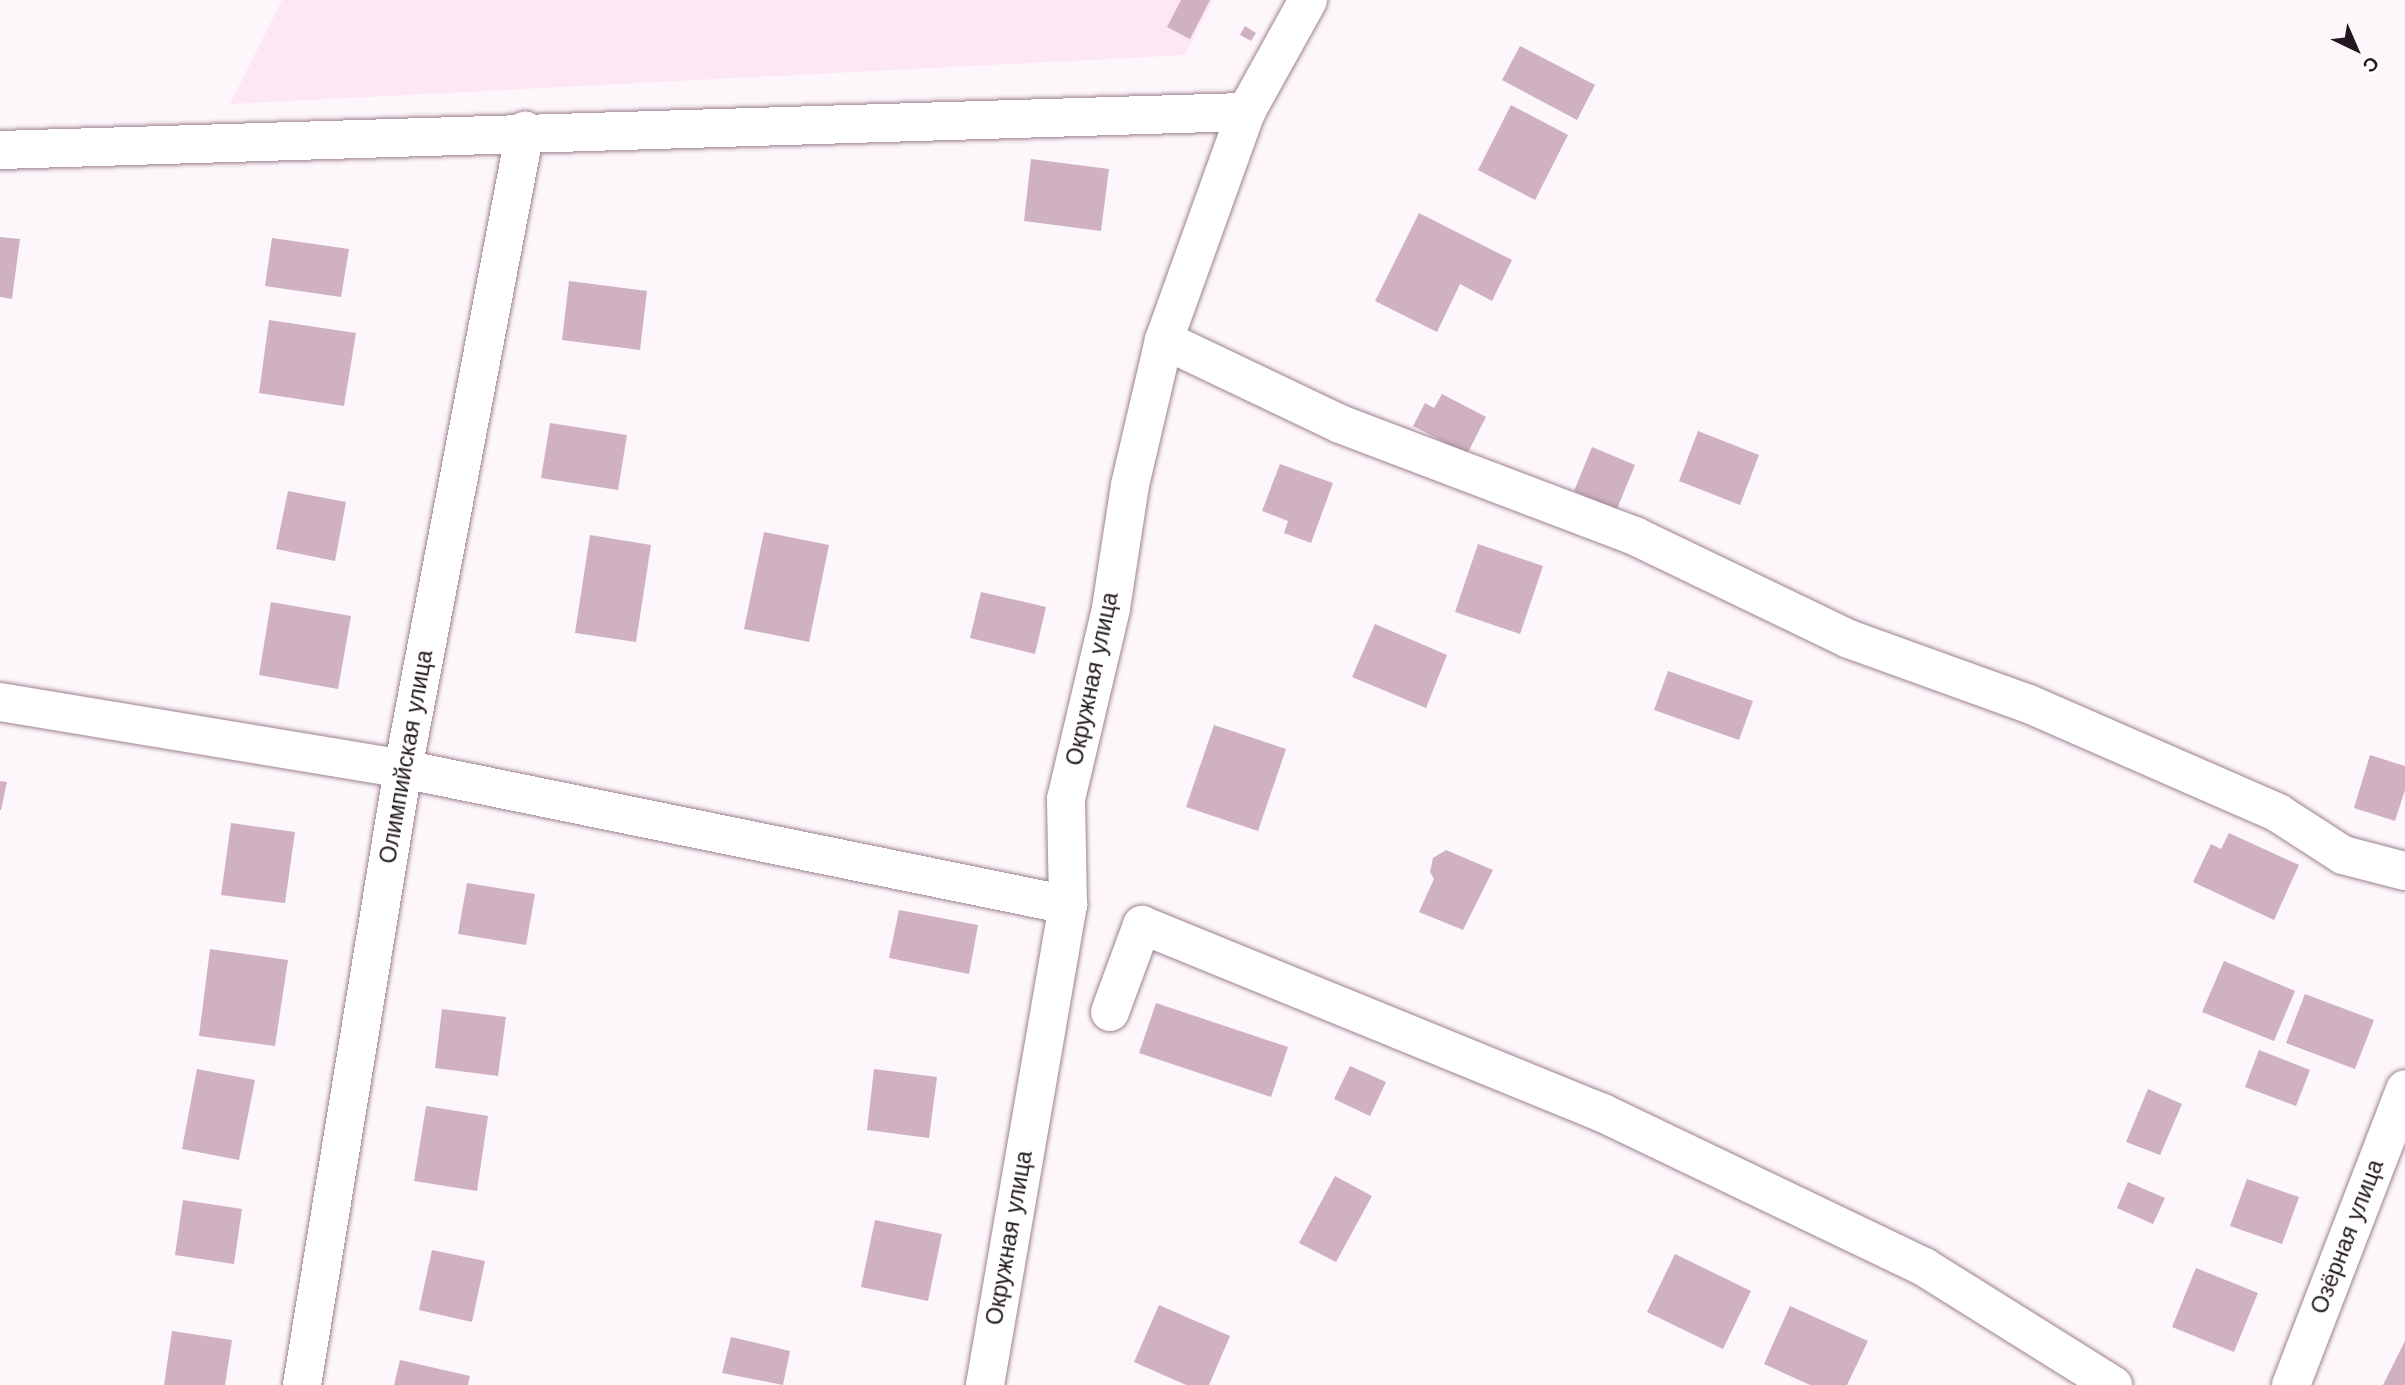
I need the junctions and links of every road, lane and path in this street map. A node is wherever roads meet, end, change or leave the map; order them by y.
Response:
1 (1308, 0) edge
2 (1246, 111) junction
3 (525, 131) junction
4 (0, 150) edge
5 (1164, 340) junction
6 (0, 702) edge
7 (403, 769) junction
8 (2405, 871) edge
9 (1068, 905) junction
10 (1110, 1012) dead end
11 (2405, 1089) edge
12 (302, 1385) edge
13 (985, 1385) edge
14 (2113, 1385) edge
15 (2291, 1385) edge

1 - 2 street, Окружная улица
2 - 3 street
2 - 5 street, Окружная улица
3 - 4 street
3 - 7 street, Олимпийская улица
5 - 8 street
5 - 9 street, Окружная улица
6 - 7 street
7 - 9 street
7 - 12 street, Олимпийская улица
9 - 13 street, Окружная улица
10 - 14 street
11 - 15 street, Озёрная улица

